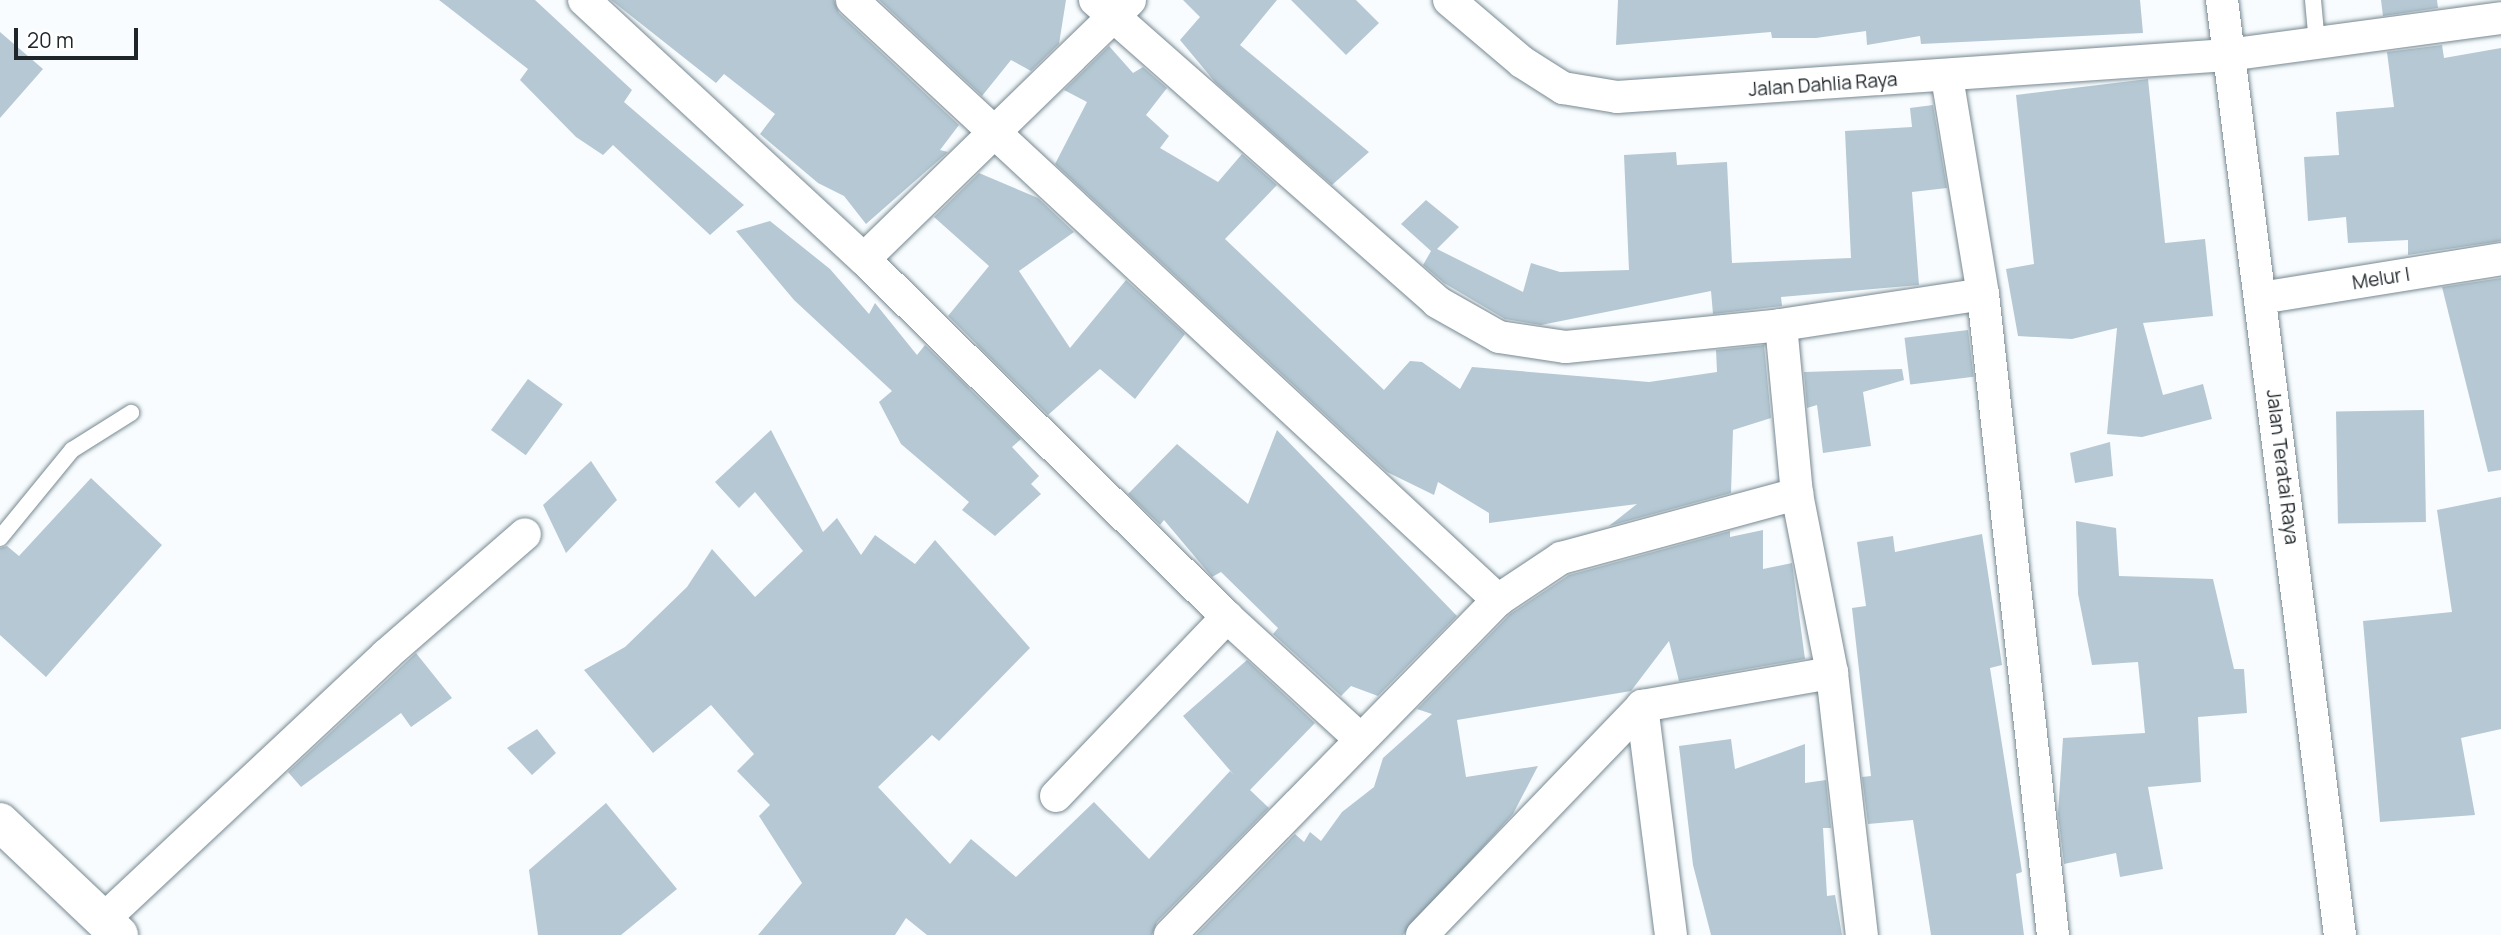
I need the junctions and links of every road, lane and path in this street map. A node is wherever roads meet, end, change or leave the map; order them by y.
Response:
1 (584, 0) edge
2 (852, 0) edge
3 (1449, 0) edge
4 (2222, 0) edge
5 (2313, 0) edge
6 (1113, 6) edge
7 (2501, 18) edge
8 (2317, 44) junction
9 (2228, 55) junction
10 (1947, 77) junction
11 (992, 134) junction
12 (864, 259) junction
13 (2501, 259) edge
14 (1983, 293) junction
15 (2261, 298) junction
16 (1782, 325) junction
17 (131, 413) dead end
18 (1797, 494) junction
19 (525, 534) dead end
20 (0, 538) edge
21 (1498, 600) junction
22 (1227, 617) junction
23 (1832, 673) junction
24 (1642, 706) junction
25 (1359, 738) junction
26 (1056, 796) dead end
27 (0, 822) edge
28 (111, 928) edge
29 (1170, 935) edge
30 (1422, 935) edge
31 (1671, 935) edge
32 (1862, 935) edge
33 (2053, 935) edge
34 (2340, 935) edge

1 - 12 street
2 - 11 street
3 - 10 street, Jalan Dahlia Raya
4 - 9 street, Jalan Teratai Raya
5 - 8 lane
6 - 11 street
6 - 16 street
7 - 8 street, Jalan Dahlia Raya
8 - 9 street, Jalan Dahlia Raya
9 - 10 street, Jalan Dahlia Raya
9 - 15 street, Jalan Teratai Raya
10 - 14 street
11 - 12 street
11 - 21 street
12 - 22 street
13 - 15 street, Melur I
14 - 16 street
14 - 33 street
15 - 34 street, Jalan Teratai Raya
16 - 18 street
17 - 20 lane
18 - 21 street
18 - 23 street
19 - 28 street
21 - 25 street
22 - 25 street
22 - 26 street
23 - 24 street
23 - 32 street
24 - 30 street
24 - 31 street
25 - 29 street
27 - 28 main road

